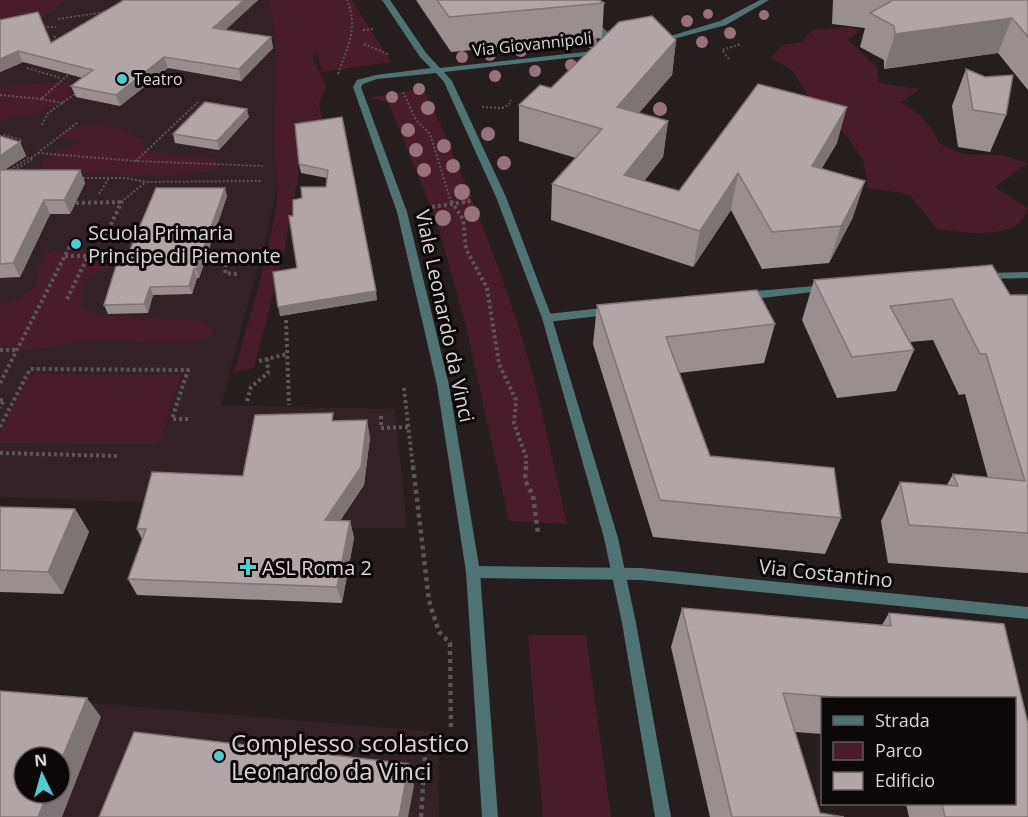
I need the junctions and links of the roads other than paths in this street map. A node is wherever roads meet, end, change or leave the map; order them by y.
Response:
1 (386, 0) edge
2 (566, 0) edge
3 (765, 0) edge
4 (628, 35) edge
5 (649, 43) edge
6 (615, 50) edge
7 (437, 69) junction
8 (1028, 275) edge
9 (967, 277) edge
10 (841, 287) edge
11 (728, 298) edge
12 (624, 310) edge
13 (547, 318) junction
14 (473, 572) junction
15 (620, 574) junction
16 (1028, 613) edge
17 (490, 817) edge
18 (663, 817) edge

1 - 7 street
2 - 4 street
3 - 5 street
6 - 7 street, Via Giovannipoli
7 - 13 street
7 - 14 street, Viale Leonardo da Vinci
8 - 9 street
10 - 11 street
12 - 13 street
13 - 15 street
14 - 15 street
14 - 17 street, Viale Leonardo da Vinci
15 - 16 street, Via Costantino
15 - 18 street

